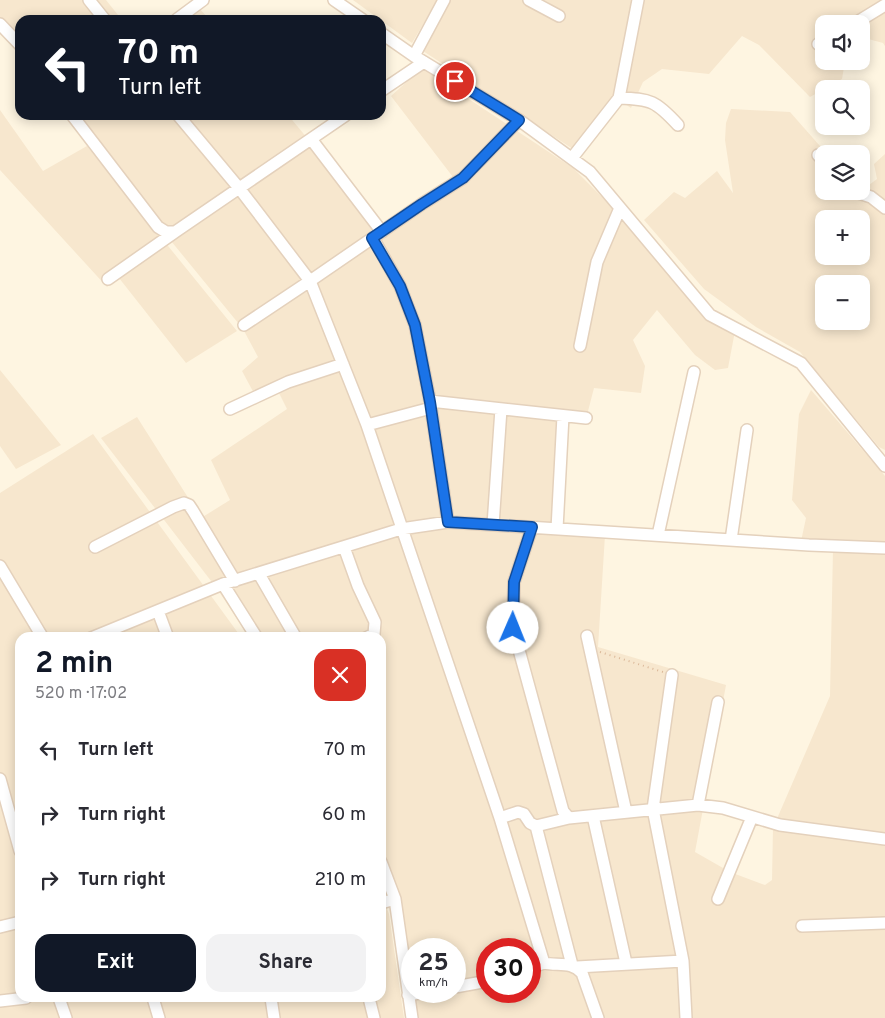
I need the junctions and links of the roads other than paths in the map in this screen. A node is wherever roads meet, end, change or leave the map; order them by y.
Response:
1 (89, 0) edge
2 (203, 0) edge
3 (334, 0) edge
4 (444, 0) edge
5 (529, 0) edge
6 (638, 0) edge
7 (885, 6) edge
8 (101, 15) edge
9 (183, 15) edge
10 (356, 15) edge
11 (870, 15) edge
12 (559, 16) dead end
13 (0, 24) edge
14 (386, 36) edge
15 (15, 40) edge
16 (419, 59) junction
17 (386, 87) edge
18 (618, 98) junction
19 (76, 120) edge
20 (182, 120) edge
21 (339, 120) edge
22 (519, 120) junction
23 (678, 125) dead end
24 (311, 139) junction
25 (572, 158) junction
26 (239, 188) junction
27 (870, 197) edge
28 (620, 208) junction
29 (885, 208) edge
30 (175, 232) junction
31 (377, 235) junction
32 (108, 279) dead end
33 (310, 281) junction
34 (244, 325) dead end
35 (580, 346) dead end
36 (343, 364) junction
37 (694, 372) dead end
38 (430, 405) junction
39 (501, 409) junction
40 (230, 410) dead end
41 (563, 416) junction
42 (586, 418) dead end
43 (367, 425) junction
44 (747, 430) dead end
45 (885, 466) edge
46 (448, 522) junction
47 (493, 525) junction
48 (532, 527) junction
49 (401, 529) junction
50 (557, 529) junction
51 (658, 536) junction
52 (731, 540) junction
53 (95, 547) dead end
54 (344, 547) junction
55 (885, 548) edge
56 (0, 566) edge
57 (259, 574) junction
58 (235, 581) junction
59 (223, 584) junction
60 (158, 611) junction
61 (39, 632) edge
62 (106, 632) edge
63 (166, 632) edge
64 (253, 632) edge
65 (293, 632) edge
66 (374, 632) edge
67 (586, 636) dead end
68 (672, 675) road end
69 (718, 702) dead end
70 (0, 779) edge
71 (698, 804) junction
72 (653, 809) junction
73 (626, 812) junction
74 (593, 816) junction
75 (752, 817) junction
76 (500, 818) junction
77 (569, 818) junction
78 (536, 826) junction
79 (15, 833) edge
80 (885, 839) edge
81 (386, 875) edge
82 (395, 899) junction
83 (718, 899) dead end
84 (386, 902) edge
85 (15, 923) edge
86 (885, 923) edge
87 (802, 926) dead end
88 (0, 927) edge
89 (401, 943) edge
90 (683, 961) junction
91 (544, 963) junction
92 (541, 964) edge
93 (626, 964) junction
94 (575, 966) junction
95 (15, 999) edge
96 (0, 1001) edge
97 (60, 1002) edge
98 (154, 1002) edge
99 (272, 1002) edge
100 (370, 1002) edge
101 (409, 1003) edge
102 (66, 1018) edge
103 (159, 1018) edge
104 (274, 1018) edge
105 (374, 1018) edge
106 (412, 1018) edge
107 (598, 1018) edge
108 (686, 1018) edge

1 - 8 street
2 - 9 street
3 - 10 street
4 - 16 street
5 - 12 street
6 - 18 street
7 - 11 street
13 - 15 street
14 - 16 street
16 - 17 street
16 - 22 street
18 - 23 street
18 - 25 street
19 - 30 street
20 - 26 street
21 - 24 street
22 - 25 street
22 - 31 street
24 - 26 street
24 - 31 street
25 - 28 street
26 - 30 street
26 - 33 street
27 - 29 street
28 - 35 street
28 - 45 street
30 - 32 street
31 - 33 street
31 - 38 street
33 - 34 street
33 - 36 street
36 - 40 street
36 - 43 street
37 - 51 street
38 - 39 street
38 - 43 street
38 - 46 street
39 - 41 street
39 - 47 street
41 - 42 street
41 - 50 street
43 - 49 street
44 - 52 street
46 - 47 street
46 - 49 street
47 - 48 street
48 - 50 street
48 - 77 street
49 - 54 street
49 - 76 street
50 - 51 street
51 - 52 street
52 - 55 street
53 - 58 street
54 - 57 street
54 - 66 street
56 - 61 street
57 - 58 street
57 - 65 street
58 - 59 street
59 - 60 street
59 - 64 street
60 - 62 street
60 - 63 street
67 - 73 street
68 - 72 street
69 - 71 street
70 - 79 street
71 - 72 street
71 - 75 street
72 - 73 street
72 - 90 street
73 - 74 street
74 - 77 street
74 - 93 street
75 - 80 street
75 - 83 street
76 - 78 street
76 - 91 street
77 - 78 street
78 - 94 street
81 - 82 street
82 - 84 street
82 - 89 street
85 - 88 street
86 - 87 street
90 - 93 street
90 - 108 street
91 - 92 street
91 - 94 street
93 - 94 street
94 - 107 street
95 - 96 street
97 - 102 street
98 - 103 street
99 - 104 street
100 - 105 street
101 - 106 street

